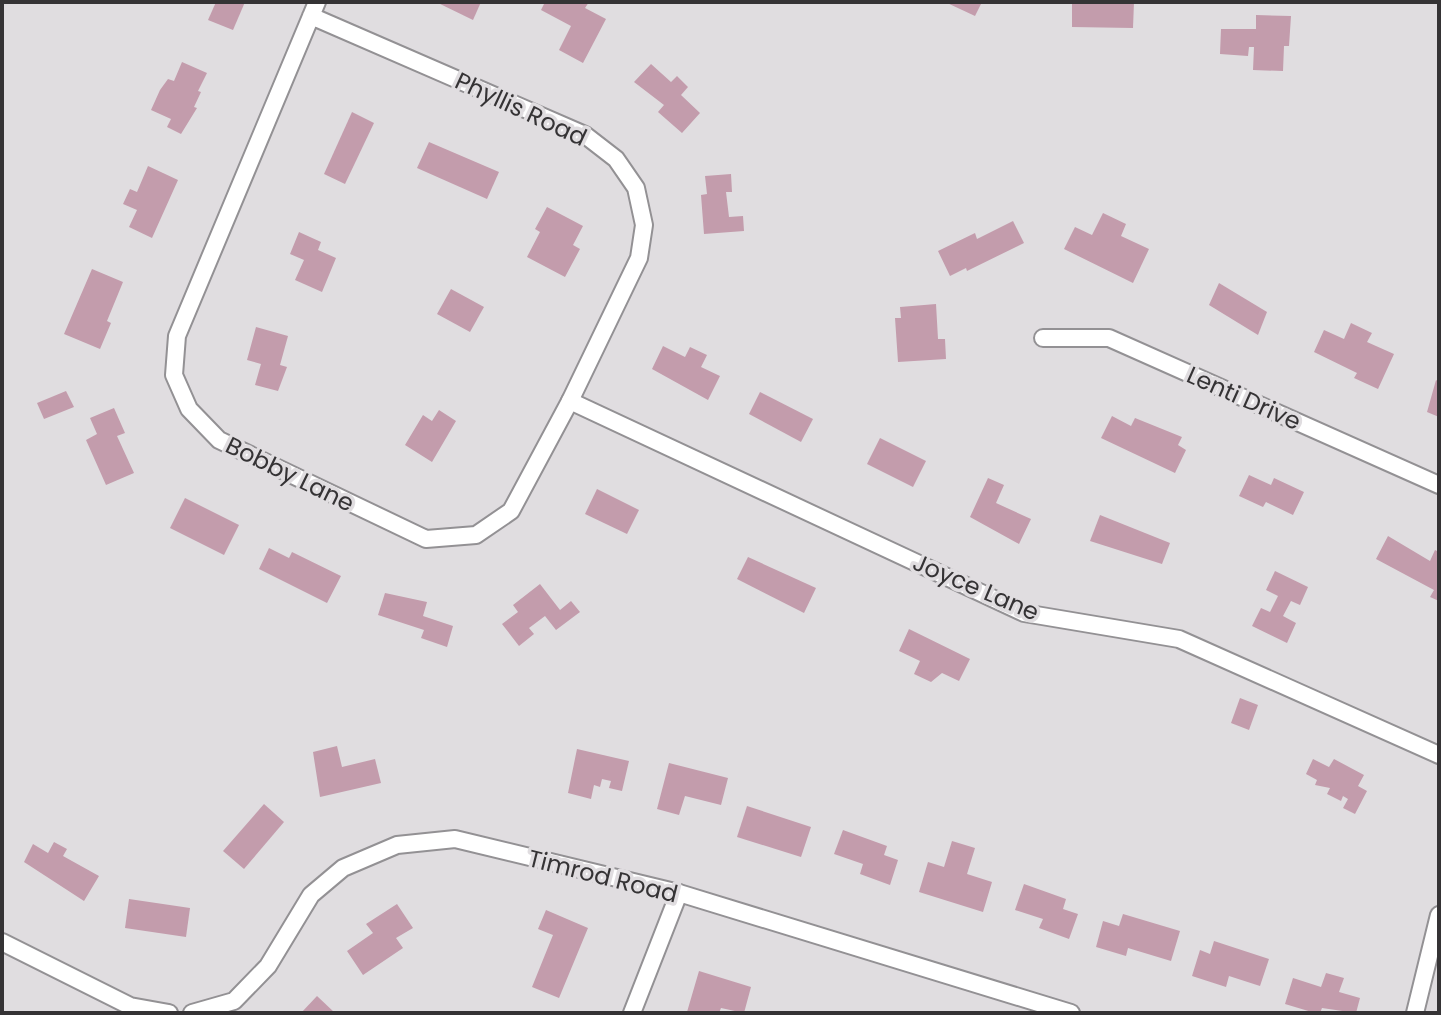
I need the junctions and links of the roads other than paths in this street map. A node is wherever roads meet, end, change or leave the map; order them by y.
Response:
1 (314, 9) edge
2 (1043, 338) dead end
3 (570, 401) junction
4 (1439, 485) edge
5 (1439, 755) edge
6 (679, 893) junction
7 (1439, 915) edge
8 (2, 942) edge
9 (1051, 1010) edge
10 (169, 1013) edge
11 (192, 1013) edge
12 (632, 1013) edge
13 (1071, 1013) edge
14 (1415, 1013) edge

1 - 3 street, Phyllis Road
1 - 3 street, Bobby Lane
2 - 4 street, Lenti Drive
3 - 5 street, Joyce Lane
6 - 9 street, Timrod Road
6 - 11 street, Timrod Road
6 - 12 street
7 - 14 street
8 - 10 street
9 - 13 street, Timrod Road

